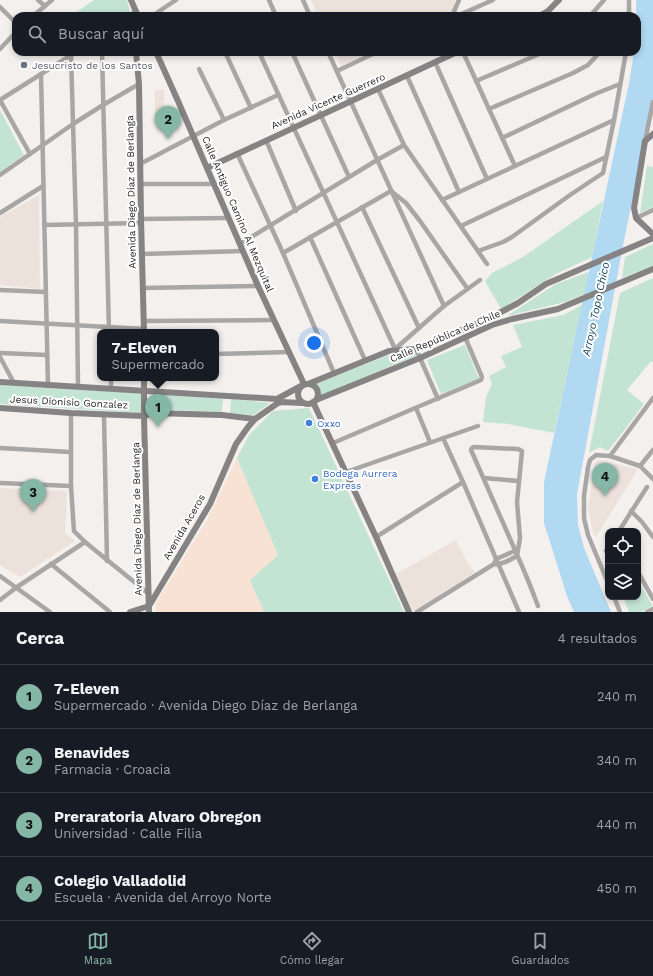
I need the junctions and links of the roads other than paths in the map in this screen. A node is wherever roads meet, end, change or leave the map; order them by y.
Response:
1 (38, 0) edge
2 (52, 0) edge
3 (131, 0) edge
4 (176, 0) edge
5 (269, 0) edge
6 (303, 0) edge
7 (459, 0) edge
8 (493, 0) edge
9 (559, 0) edge
10 (604, 0) edge
11 (629, 0) edge
12 (44, 6) junction
13 (0, 7) edge
14 (37, 12) edge
15 (137, 12) edge
16 (158, 12) edge
17 (274, 12) edge
18 (308, 12) edge
19 (454, 12) edge
20 (466, 12) edge
21 (546, 12) edge
22 (594, 12) edge
23 (628, 12) edge
24 (12, 19) edge
25 (12, 36) edge
26 (0, 50) edge
27 (70, 56) edge
28 (73, 56) edge
29 (102, 56) edge
30 (136, 56) edge
31 (158, 56) edge
32 (227, 56) edge
33 (261, 56) edge
34 (294, 56) edge
35 (330, 56) edge
36 (369, 56) edge
37 (448, 56) edge
38 (465, 56) edge
39 (535, 56) edge
40 (596, 56) edge
41 (625, 56) edge
42 (435, 62) junction
43 (199, 69) dead end
44 (336, 71) junction
45 (41, 74) junction
46 (407, 76) junction
47 (476, 82) junction
48 (139, 84) junction
49 (620, 84) junction
50 (378, 89) junction
51 (278, 95) junction
52 (0, 100) edge
53 (349, 102) junction
54 (653, 102) edge
55 (103, 105) junction
56 (251, 108) junction
57 (489, 109) junction
58 (322, 115) junction
59 (224, 120) junction
60 (614, 120) junction
61 (74, 124) junction
62 (294, 128) junction
63 (653, 134) edge
64 (193, 135) junction
65 (502, 138) junction
66 (266, 140) junction
67 (645, 140) junction
68 (43, 145) junction
69 (404, 145) junction
70 (237, 153) junction
71 (30, 154) junction
72 (606, 157) junction
73 (377, 160) junction
74 (140, 164) junction
75 (515, 166) junction
76 (207, 168) junction
77 (0, 175) edge
78 (349, 177) junction
79 (487, 179) junction
80 (140, 184) junction
81 (214, 184) junction
82 (43, 186) junction
83 (391, 191) junction
84 (459, 192) junction
85 (323, 193) junction
86 (442, 200) junction
87 (362, 208) junction
88 (296, 210) junction
89 (653, 210) edge
90 (0, 213) edge
91 (229, 218) junction
92 (636, 218) junction
93 (141, 221) junction
94 (336, 222) junction
95 (107, 224) junction
96 (44, 225) junction
97 (76, 225) junction
98 (270, 226) junction
99 (460, 226) junction
100 (653, 234) edge
101 (310, 237) junction
102 (653, 238) edge
103 (240, 244) junction
104 (243, 251) junction
105 (478, 251) junction
106 (283, 253) junction
107 (142, 254) junction
108 (487, 264) dead end
109 (653, 269) edge
110 (480, 280) dead end
111 (258, 286) junction
112 (143, 288) junction
113 (467, 288) junction
114 (0, 290) edge
115 (46, 292) junction
116 (444, 306) junction
117 (273, 320) junction
118 (0, 321) edge
119 (144, 322) junction
120 (47, 323) junction
121 (78, 325) junction
122 (419, 328) junction
123 (103, 329) edge
124 (109, 329) edge
125 (144, 329) edge
126 (465, 337) junction
127 (396, 349) junction
128 (416, 349) junction
129 (289, 352) junction
130 (0, 353) edge
131 (219, 354) edge
132 (47, 355) junction
133 (0, 357) edge
134 (420, 358) junction
135 (365, 360) junction
136 (334, 373) junction
137 (111, 381) edge
138 (144, 381) edge
139 (0, 382) edge
140 (14, 383) junction
141 (304, 385) junction
142 (48, 386) junction
143 (78, 387) junction
144 (111, 389) junction
145 (145, 391) junction
146 (653, 398) edge
147 (438, 399) junction
148 (277, 401) junction
149 (314, 401) junction
150 (302, 403) junction
151 (0, 408) edge
152 (416, 408) junction
153 (71, 413) junction
154 (104, 415) junction
155 (144, 416) junction
156 (255, 419) junction
157 (478, 426) dead end
158 (443, 438) junction
159 (430, 442) junction
160 (333, 443) junction
161 (0, 448) edge
162 (653, 450) edge
163 (70, 452) junction
164 (610, 456) junction
165 (640, 466) junction
166 (346, 472) junction
167 (484, 478) junction
168 (653, 479) edge
169 (518, 481) junction
170 (463, 482) junction
171 (0, 483) edge
172 (71, 486) junction
173 (647, 487) dead end
174 (631, 510) junction
175 (621, 528) edge
176 (376, 538) junction
177 (653, 538) edge
178 (85, 542) junction
179 (517, 550) junction
180 (517, 556) junction
181 (496, 559) junction
182 (107, 561) junction
183 (51, 564) junction
184 (496, 564) junction
185 (0, 576) edge
186 (605, 576) edge
187 (641, 577) edge
188 (17, 587) junction
189 (149, 594) junction
190 (653, 599) edge
191 (0, 600) edge
192 (615, 600) edge
193 (538, 606) dead end
194 (653, 609) edge
195 (148, 610) edge
196 (50, 612) edge
197 (110, 612) edge
198 (130, 612) edge
199 (409, 612) edge
200 (417, 612) edge
201 (518, 612) edge
202 (620, 612) edge
203 (647, 612) edge

1 - 12 street
2 - 12 street
3 - 15 street
4 - 16 street
5 - 17 street
6 - 18 street
7 - 19 street
8 - 20 street
9 - 21 street
10 - 22 street
11 - 23 street
12 - 14 street
13 - 24 street
25 - 26 street
27 - 45 street
28 - 61 street
29 - 55 street
30 - 48 street, Avenida Diego Díaz de Berlanga
31 - 64 street, Calle Antiguo Camino Al Mezquital
32 - 56 street
33 - 51 street
34 - 58 street
35 - 44 street
36 - 44 street
37 - 42 street, Avenida Vicente Guerrero
38 - 47 street
39 - 47 street
40 - 57 street
41 - 49 street
42 - 46 street, Avenida Vicente Guerrero
42 - 79 street
43 - 59 street
44 - 53 street
45 - 52 street
45 - 68 street
46 - 50 street, Avenida Vicente Guerrero
46 - 84 street
47 - 57 street
48 - 55 street
48 - 74 street, Avenida Diego Díaz de Berlanga
49 - 60 street
49 - 65 street
50 - 53 street, Avenida Vicente Guerrero
50 - 69 street
51 - 56 street
51 - 62 street
52 - 71 street
53 - 58 street, Avenida Vicente Guerrero
53 - 73 street
54 - 67 street
55 - 61 street
55 - 95 street
56 - 59 street
57 - 65 street
58 - 62 street, Avenida Vicente Guerrero
58 - 78 street
59 - 64 street
60 - 72 street
60 - 75 street
61 - 68 street
61 - 97 street
62 - 66 street, Avenida Vicente Guerrero
62 - 85 street
63 - 67 street
64 - 74 street
64 - 76 street, Calle Antiguo Camino Al Mezquital
65 - 75 street
66 - 70 street, Avenida Vicente Guerrero
66 - 88 street
67 - 92 street
68 - 71 street
68 - 82 street
69 - 73 street
69 - 86 street
70 - 76 street, Avenida Vicente Guerrero
70 - 98 street
71 - 77 street
72 - 99 street
72 - 105 street
73 - 78 street
73 - 83 street
74 - 80 street, Avenida Diego Díaz de Berlanga
75 - 79 street
76 - 81 street, Calle Antiguo Camino Al Mezquital
78 - 85 street
79 - 84 street
80 - 81 street
80 - 93 street, Avenida Diego Díaz de Berlanga
81 - 91 street, Calle Antiguo Camino Al Mezquital
82 - 90 street
82 - 96 street
83 - 87 street
83 - 113 street
83 - 116 street
84 - 86 street
85 - 88 street
85 - 94 street
86 - 99 street
87 - 94 street
87 - 122 street
88 - 98 street
89 - 92 street
91 - 93 street
91 - 103 street, Calle Antiguo Camino Al Mezquital
92 - 100 street
93 - 95 street
93 - 107 street, Avenida Diego Díaz de Berlanga
94 - 101 street
94 - 127 street
95 - 97 street
95 - 124 street
96 - 97 street
96 - 115 street
97 - 121 street
98 - 103 street
98 - 106 street
99 - 105 street
101 - 106 street
101 - 135 street
102 - 128 street, Calle República de Chile
103 - 104 street, Calle Antiguo Camino Al Mezquital
104 - 107 street
104 - 111 street, Calle Antiguo Camino Al Mezquital
105 - 108 street
106 - 136 street
107 - 112 street, Avenida Diego Díaz de Berlanga
109 - 126 street, Calle República de Chile
110 - 113 street
111 - 112 street
111 - 117 street, Calle Antiguo Camino Al Mezquital
112 - 119 street, Avenida Diego Díaz de Berlanga
113 - 116 street
114 - 115 street
115 - 120 street
116 - 122 street
117 - 119 street
117 - 129 street, Calle Antiguo Camino Al Mezquital
118 - 120 street
119 - 125 street, Avenida Diego Díaz de Berlanga
120 - 121 street
120 - 132 street
121 - 123 street
121 - 143 street
122 - 127 street
126 - 134 street, Calle República de Chile
126 - 147 street
127 - 128 street, Calle República de Chile
127 - 135 street, Calle República de Chile
128 - 134 street
129 - 131 street
129 - 141 street, Calle Antiguo Camino Al Mezquital
130 - 132 street
132 - 142 street
133 - 140 street
134 - 147 street
134 - 149 street, Calle República de Chile
135 - 136 street, Calle República de Chile
136 - 141 street, Calle República de Chile
137 - 144 street
138 - 145 street, Avenida Diego Díaz de Berlanga
139 - 140 street, Jesus Dionisio Gonzalez
140 - 142 street, Jesus Dionisio Gonzalez
141 - 148 street
141 - 149 street
141 - 150 street
142 - 143 street, Jesus Dionisio Gonzalez
143 - 144 street, Jesus Dionisio Gonzalez
144 - 145 street, Jesus Dionisio Gonzalez
145 - 148 street, Jesus Dionisio Gonzalez
145 - 155 street, Avenida Diego Díaz de Berlanga
146 - 164 street
147 - 152 street
148 - 150 street, Jesus Dionisio Gonzalez
148 - 156 street, Avenida Aceros
149 - 150 street
149 - 160 street
151 - 153 street, Jesus Dionisio Gonzalez
152 - 159 street
152 - 160 street
153 - 154 street, Jesus Dionisio Gonzalez
153 - 163 street
154 - 155 street, Jesus Dionisio Gonzalez
154 - 182 street
155 - 156 street, Jesus Dionisio Gonzalez
155 - 189 street, Avenida Diego Díaz de Berlanga
156 - 195 street, Avenida Aceros
157 - 158 street
158 - 159 street
158 - 170 street
159 - 166 street
160 - 166 street
161 - 163 street
162 - 165 street
163 - 172 street
164 - 165 street
164 - 186 street
165 - 168 street
166 - 176 street
167 - 169 street
167 - 169 street
167 - 179 street
169 - 179 street
170 - 176 street
170 - 181 street
171 - 172 street
172 - 178 street
173 - 174 street
174 - 175 street
174 - 177 street
176 - 199 street
178 - 182 street
178 - 183 street
179 - 180 street
179 - 181 street
180 - 184 street
180 - 193 street
181 - 184 street
182 - 189 street
183 - 188 street
183 - 197 street
184 - 200 street
184 - 201 street
185 - 188 street
187 - 190 street
188 - 191 street
188 - 196 street
189 - 195 street, Avenida Diego Díaz de Berlanga
192 - 202 street
194 - 203 street
195 - 198 street

